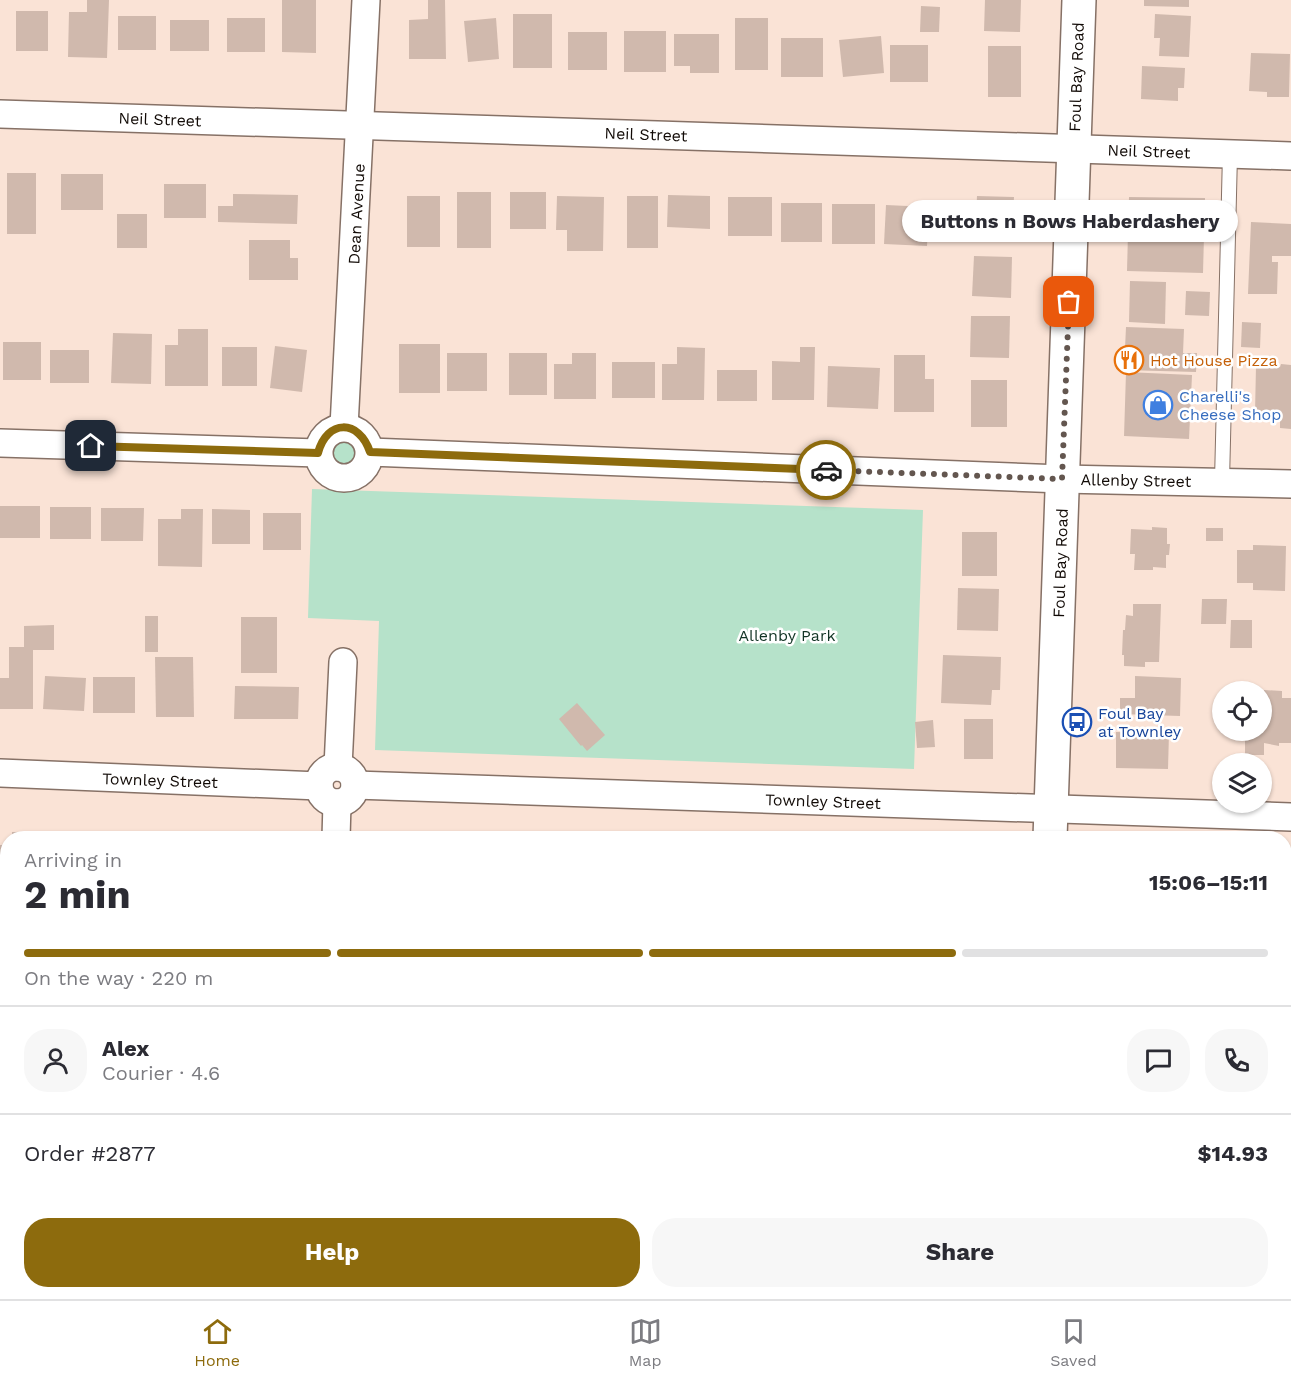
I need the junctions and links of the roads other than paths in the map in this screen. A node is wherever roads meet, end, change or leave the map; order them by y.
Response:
1 (366, 0) edge
2 (1079, 0) edge
3 (0, 114) edge
4 (360, 126) junction
5 (1074, 148) junction
6 (1230, 154) junction
7 (1291, 156) edge
8 (344, 427) junction
9 (0, 443) edge
10 (370, 452) junction
11 (318, 453) junction
12 (1062, 479) junction
13 (1222, 481) junction
14 (1291, 484) edge
15 (343, 662) dead end
16 (0, 773) edge
17 (337, 785) junction
18 (1291, 817) edge
19 (1051, 824) edge
20 (336, 831) edge

1 - 4 street, Dean Avenue
2 - 5 main road, Foul Bay Road
3 - 4 street, Neil Street
4 - 5 street, Neil Street
4 - 8 street, Dean Avenue
5 - 6 street, Neil Street
5 - 12 main road, Foul Bay Road
6 - 7 street, Neil Street
6 - 13 lane
8 - 10 street
8 - 11 street
9 - 11 street
10 - 11 street
10 - 12 street, Allenby Street
12 - 13 street, Allenby Street
12 - 19 main road, Foul Bay Road
13 - 14 street, Allenby Street
15 - 17 street
16 - 17 street, Townley Street
17 - 19 street, Townley Street
17 - 20 street
18 - 19 street, Townley Street

